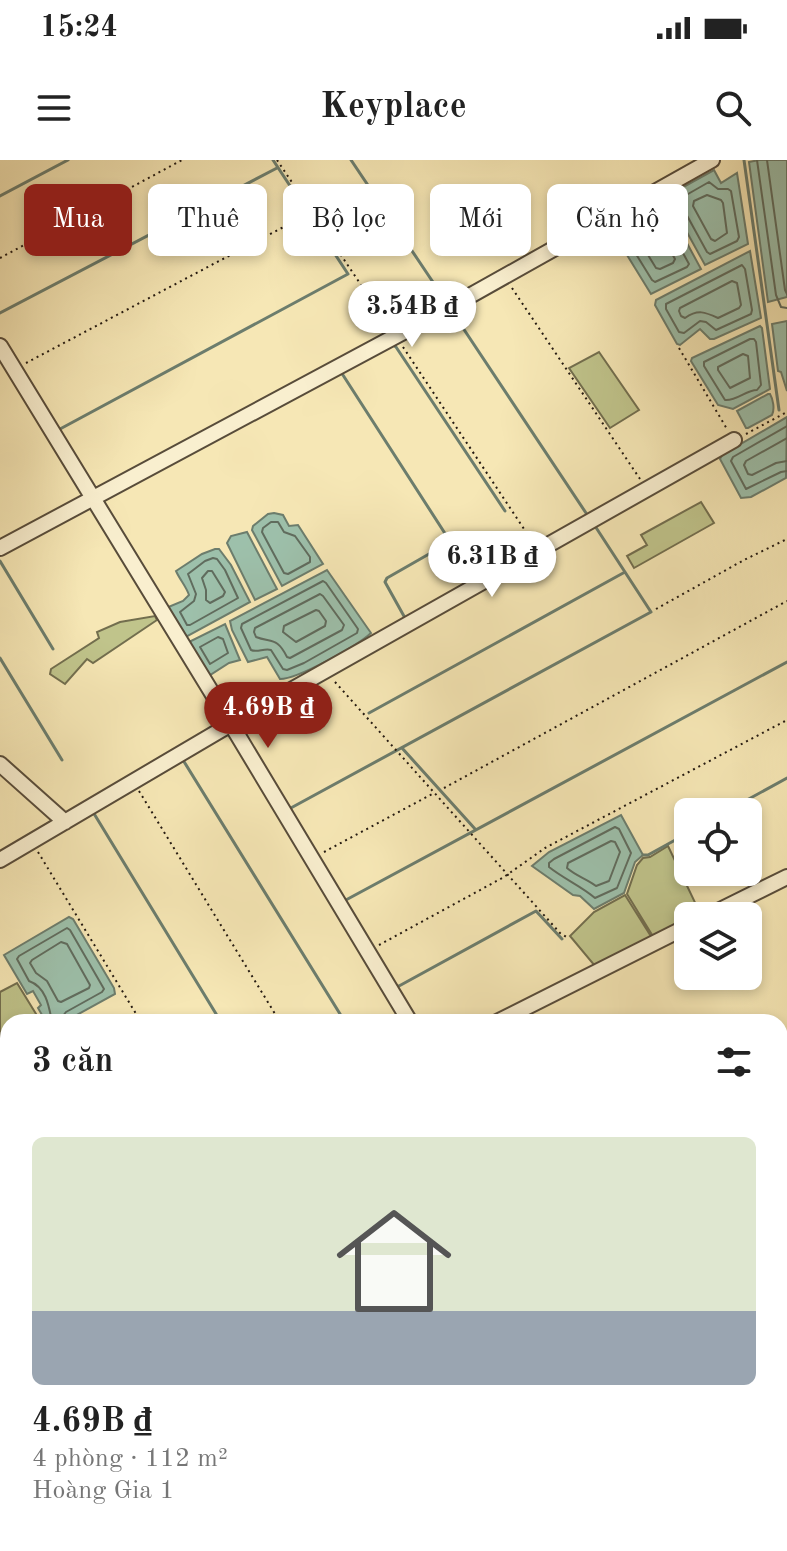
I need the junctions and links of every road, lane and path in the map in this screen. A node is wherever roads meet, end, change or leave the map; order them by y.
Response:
1 (182, 160) edge
2 (277, 160) edge
3 (712, 160) edge
4 (293, 184) edge
5 (283, 227) edge
6 (341, 256) edge
7 (0, 258) edge
8 (504, 276) junction
9 (395, 336) junction
10 (0, 346) edge
11 (679, 348) dead end
12 (14, 370) junction
13 (787, 412) edge
14 (734, 440) junction
15 (647, 489) junction
16 (92, 499) junction
17 (787, 539) edge
18 (1, 546) edge
19 (539, 551) junction
20 (787, 601) edge
21 (656, 609) dead end
22 (325, 671) junction
23 (787, 720) edge
24 (231, 724) junction
25 (0, 764) edge
26 (133, 782) junction
27 (444, 788) dead end
28 (434, 792) junction
29 (65, 822) junction
30 (32, 842) junction
31 (312, 859) junction
32 (0, 860) edge
33 (508, 874) junction
34 (787, 877) edge
35 (736, 902) edge
36 (674, 933) edge
37 (568, 938) dead end
38 (368, 951) junction
39 (136, 1014) edge
40 (275, 1014) edge
41 (405, 1014) edge
42 (513, 1014) edge

1 - 7 path
2 - 4 path
3 - 8 street
5 - 12 path
6 - 9 path
8 - 9 street
8 - 15 path
9 - 16 street
9 - 19 path
10 - 12 street
11 - 14 path
12 - 16 street
13 - 14 path
14 - 15 street
15 - 19 street
16 - 18 street
16 - 24 street
17 - 21 path
19 - 22 street
20 - 27 path
22 - 24 street
22 - 28 path
23 - 33 path
24 - 26 street
24 - 31 street
25 - 29 street
26 - 29 street
26 - 40 path
28 - 31 path
28 - 33 path
29 - 30 street
30 - 32 street
30 - 39 path
31 - 38 street
33 - 37 path
33 - 38 path
34 - 35 street
36 - 42 street
38 - 41 street

